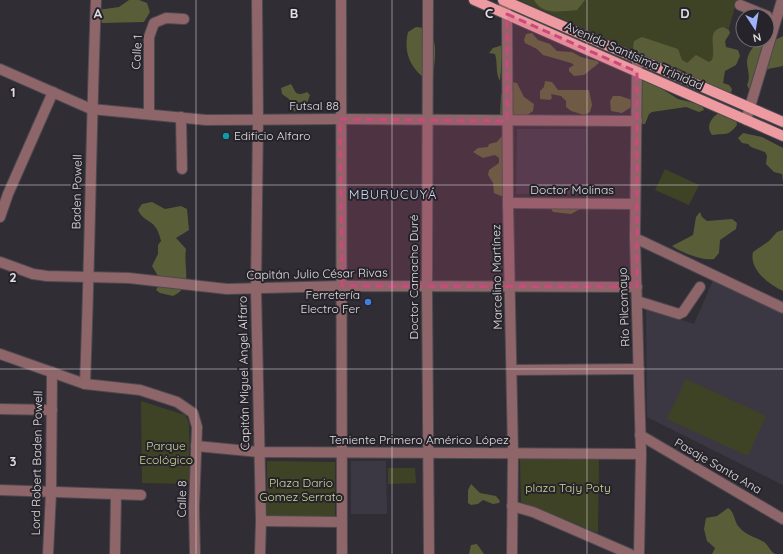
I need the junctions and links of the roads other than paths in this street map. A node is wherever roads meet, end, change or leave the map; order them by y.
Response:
1 (96, 0) edge
2 (256, 0) edge
3 (340, 0) edge
4 (428, 0) edge
5 (474, 0) edge
6 (503, 0) edge
7 (782, 0) edge
8 (740, 4) dead end
9 (749, 8) edge
10 (507, 14) junction
11 (775, 15) edge
12 (184, 19) dead end
13 (765, 48) edge
14 (637, 59) junction
15 (0, 69) edge
16 (637, 72) junction
17 (54, 92) junction
18 (750, 107) junction
19 (91, 109) junction
20 (149, 114) junction
21 (181, 117) junction
22 (258, 119) junction
23 (340, 119) junction
24 (428, 120) junction
25 (746, 120) junction
26 (507, 121) junction
27 (637, 121) junction
28 (783, 122) edge
29 (783, 136) edge
30 (182, 169) dead end
31 (508, 203) junction
32 (635, 204) junction
33 (0, 217) edge
34 (635, 238) junction
35 (0, 262) edge
36 (89, 276) junction
37 (342, 286) junction
38 (427, 286) junction
39 (511, 286) junction
40 (637, 287) junction
41 (700, 287) dead end
42 (256, 288) junction
43 (637, 301) junction
44 (783, 308) edge
45 (0, 354) edge
46 (512, 370) junction
47 (639, 370) junction
48 (52, 372) junction
49 (85, 384) junction
50 (0, 409) edge
51 (52, 410) junction
52 (640, 435) junction
53 (196, 446) junction
54 (259, 452) junction
55 (342, 453) junction
56 (513, 453) junction
57 (428, 454) junction
58 (641, 454) junction
59 (0, 490) edge
60 (51, 493) junction
61 (116, 495) junction
62 (141, 495) dead end
63 (512, 506) junction
64 (783, 519) edge
65 (261, 521) junction
66 (341, 522) junction
67 (48, 554) edge
68 (115, 554) edge
69 (195, 554) edge
70 (260, 554) edge
71 (342, 554) edge
72 (429, 554) edge
73 (512, 554) edge
74 (630, 554) edge
75 (639, 554) edge

1 - 19 street, Baden Powell
2 - 22 street, Capitán Miguel Angel Alfaro
3 - 23 street
4 - 24 street, Doctor Camacho Duré
5 - 10 main road, Avenida Santísima Trinidad
6 - 10 street, Marcelino Martínez
6 - 14 main road, Avenida Santísima Trinidad
7 - 11 street
8 - 9 street
10 - 16 main road, Avenida Santísima Trinidad
10 - 26 street, Marcelino Martínez
12 - 20 street, Calle 1
13 - 18 street
14 - 16 street, Río Pilcomayo
14 - 18 main road, Avenida Santísima Trinidad
15 - 17 street, Futsal 88
16 - 25 main road, Avenida Santísima Trinidad
16 - 27 street, Río Pilcomayo
17 - 19 street, Futsal 88
17 - 33 street
18 - 25 street
18 - 28 main road, Avenida Santísima Trinidad
19 - 20 street, Futsal 88
19 - 36 street, Baden Powell
20 - 21 street, Futsal 88
21 - 22 street, Futsal 88
21 - 30 street
22 - 23 street, Futsal 88
22 - 42 street, Capitán Miguel Angel Alfaro
23 - 24 street, Futsal 88
23 - 37 street
24 - 26 street, Futsal 88
24 - 38 street, Doctor Camacho Duré
25 - 29 main road, Avenida Santísima Trinidad
26 - 27 street, Futsal 88
26 - 31 street, Marcelino Martínez
27 - 32 street, Río Pilcomayo
31 - 32 street, Doctor Molinas
31 - 39 street, Marcelino Martínez
32 - 34 street, Río Pilcomayo
34 - 40 street, Río Pilcomayo
34 - 44 street
35 - 36 street, Capitán Julio César Rivas
36 - 42 street, Capitán Julio César Rivas
36 - 49 street, Baden Powell
37 - 38 street, Capitán Julio César Rivas
37 - 42 street, Capitán Julio César Rivas
37 - 55 street
38 - 39 street, Capitán Julio César Rivas
38 - 57 street, Doctor Camacho Duré
39 - 40 street, Capitán Julio César Rivas
39 - 46 street, Marcelino Martínez
40 - 43 street, Río Pilcomayo
41 - 43 street
42 - 54 street, Capitán Miguel Angel Alfaro
43 - 47 street, Río Pilcomayo
45 - 48 street
46 - 47 street
46 - 56 street, Marcelino Martínez
47 - 52 street, Río Pilcomayo
48 - 49 street
48 - 51 street, Lord Robert Baden Powell
49 - 53 street, Calle 8
50 - 51 street
51 - 60 street, Lord Robert Baden Powell
52 - 58 street, Río Pilcomayo
52 - 64 street, Pasaje Santa Ana
53 - 54 street, Teniente Primero Américo López
53 - 69 street, Calle 8
54 - 55 street, Teniente Primero Américo López
54 - 65 street, Capitán Miguel Angel Alfaro
55 - 57 street, Teniente Primero Américo López
55 - 66 street
56 - 57 street, Teniente Primero Américo López
56 - 58 street, Teniente Primero Américo López
56 - 63 street, Marcelino Martínez
57 - 72 street, Doctor Camacho Duré
58 - 75 street, Río Pilcomayo
59 - 60 street
60 - 61 street
60 - 67 street, Lord Robert Baden Powell
61 - 62 street
61 - 68 street
63 - 73 street, Marcelino Martínez
63 - 74 street
65 - 66 street
65 - 70 street, Capitán Miguel Angel Alfaro
66 - 71 street

